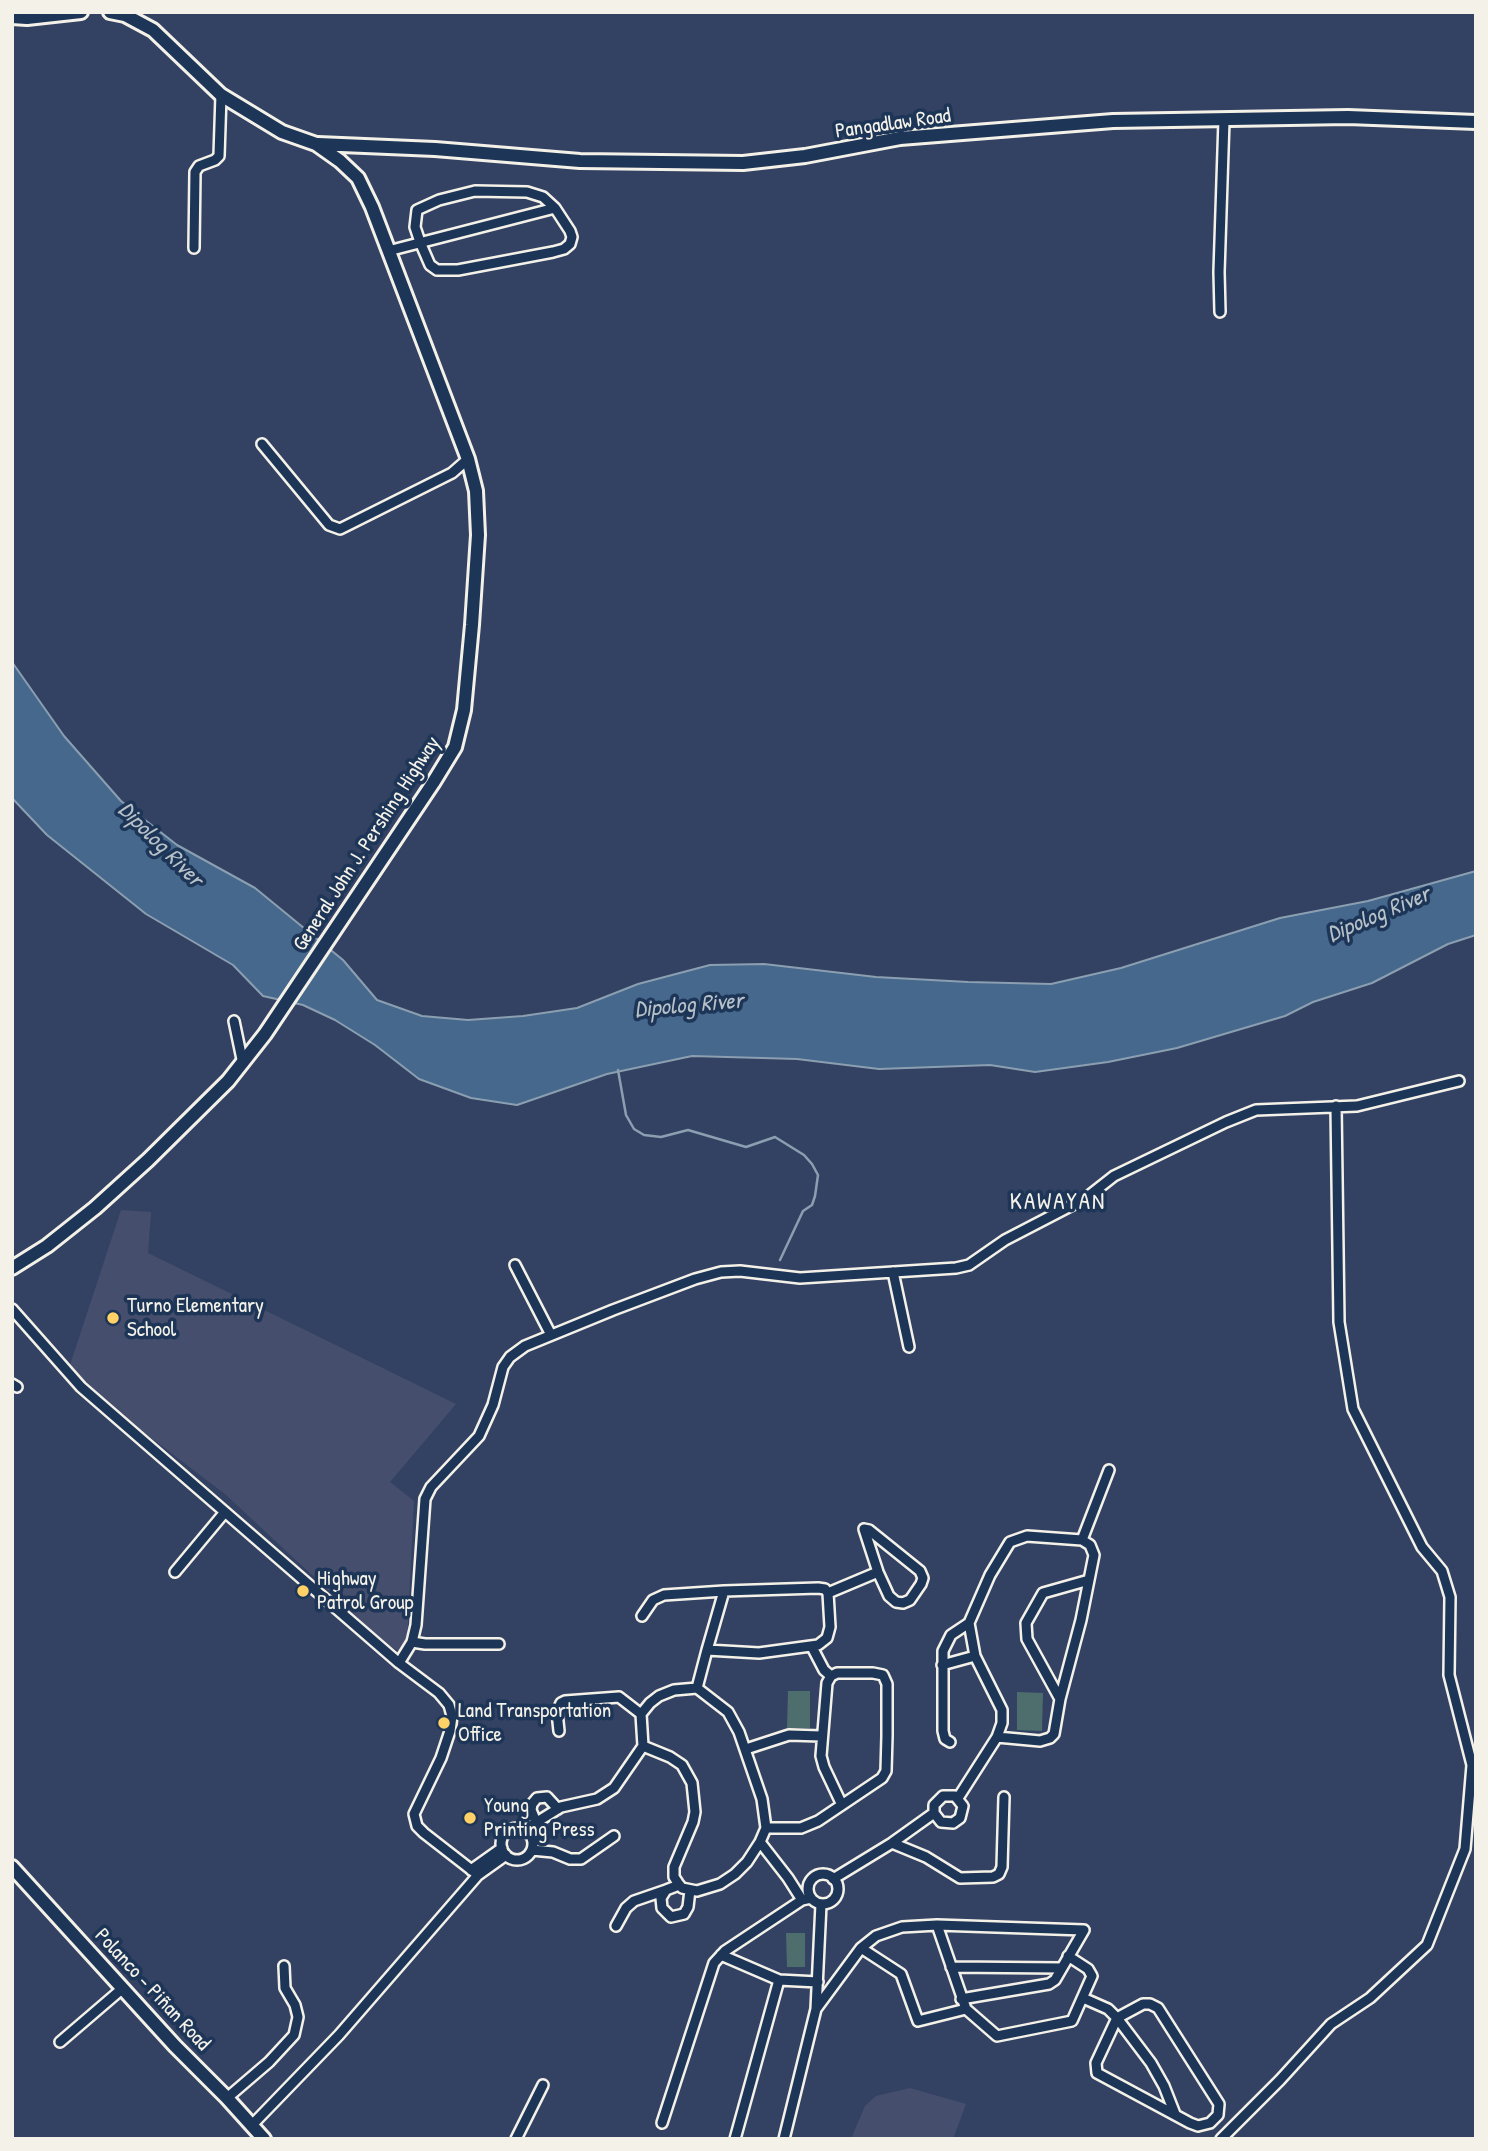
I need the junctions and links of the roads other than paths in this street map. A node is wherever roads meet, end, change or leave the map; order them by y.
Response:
1 (82, 12) edge
2 (110, 12) edge
3 (12, 17) edge
4 (221, 95) junction
5 (1224, 120) junction
6 (1476, 122) edge
7 (316, 144) junction
8 (555, 208) junction
9 (420, 242) junction
10 (194, 248) dead end
11 (388, 251) junction
12 (1220, 312) dead end
13 (262, 444) dead end
14 (468, 459) junction
15 (234, 1021) dead end
16 (243, 1064) junction
17 (1459, 1081) dead end
18 (1336, 1106) junction
19 (515, 1265) dead end
20 (12, 1268) edge
21 (893, 1272) junction
22 (12, 1309) edge
23 (551, 1335) junction
24 (909, 1347) dead end
25 (1109, 1471) dead end
26 (225, 1512) junction
27 (1082, 1540) junction
28 (175, 1572) dead end
29 (878, 1572) junction
30 (1089, 1580) junction
31 (724, 1591) junction
32 (828, 1592) junction
33 (642, 1616) dead end
34 (969, 1623) junction
35 (412, 1642) junction
36 (499, 1644) dead end
37 (812, 1647) junction
38 (707, 1650) junction
39 (975, 1656) junction
40 (399, 1662) junction
41 (942, 1665) junction
42 (831, 1676) junction
43 (697, 1688) junction
44 (1060, 1699) junction
45 (642, 1714) junction
46 (559, 1731) dead end
47 (821, 1736) junction
48 (998, 1737) junction
49 (950, 1742) dead end
50 (643, 1746) junction
51 (746, 1749) junction
52 (1004, 1797) dead end
53 (958, 1798) junction
54 (842, 1805) junction
55 (558, 1809) junction
56 (934, 1813) junction
57 (536, 1822) junction
58 (766, 1828) junction
59 (524, 1830) junction
60 (614, 1836) dead end
61 (760, 1842) junction
62 (892, 1843) junction
63 (532, 1850) junction
64 (504, 1851) junction
65 (12, 1867) edge
66 (475, 1873) junction
67 (833, 1879) junction
68 (679, 1885) junction
69 (666, 1890) junction
70 (690, 1891) junction
71 (806, 1899) junction
72 (821, 1904) junction
73 (937, 1925) junction
74 (616, 1926) dead end
75 (861, 1948) junction
76 (721, 1955) junction
77 (1068, 1956) junction
78 (284, 1966) dead end
79 (951, 1967) junction
80 (1062, 1968) junction
81 (779, 1980) junction
82 (818, 1982) junction
83 (123, 1988) junction
84 (1083, 1998) junction
85 (961, 1999) junction
86 (816, 2009) junction
87 (965, 2009) junction
88 (1116, 2018) junction
89 (60, 2042) dead end
90 (543, 2085) dead end
91 (228, 2098) junction
92 (1175, 2114) junction
93 (662, 2123) dead end
94 (258, 2134) edge
95 (516, 2139) edge
96 (735, 2139) edge
97 (784, 2139) edge
98 (1221, 2139) edge

1 - 3 main road
2 - 4 main road, General John J. Pershing Highway
4 - 7 main road, General John J. Pershing Highway
4 - 10 street
5 - 6 main road, Pangadlaw Road
5 - 7 main road, Pangadlaw Road
5 - 12 street
7 - 11 main road, General John J. Pershing Highway
8 - 9 street
8 - 9 street
8 - 9 street
9 - 11 street
11 - 14 main road, General John J. Pershing Highway
13 - 14 street
14 - 16 main road, General John J. Pershing Highway
15 - 16 street
16 - 20 main road, General John J. Pershing Highway
17 - 18 street
18 - 21 street
18 - 98 street
19 - 23 street
21 - 23 street
21 - 24 street
22 - 26 street
23 - 35 street
25 - 27 street
26 - 28 street
26 - 40 street
27 - 30 street
27 - 34 street
29 - 29 street
29 - 32 street
30 - 44 street
30 - 44 street
31 - 32 street
31 - 33 street
31 - 38 street
32 - 37 street
34 - 39 street
34 - 41 street
35 - 36 street
35 - 40 street
37 - 38 street
37 - 42 street
38 - 43 street
39 - 41 street
39 - 48 street
40 - 66 street
41 - 49 street
42 - 47 street
42 - 54 street
43 - 45 street
43 - 51 street
44 - 48 street
45 - 46 street
45 - 50 street
47 - 51 street
47 - 54 street
48 - 53 street
50 - 55 street
50 - 68 street
51 - 58 street
52 - 62 street
53 - 56 street
53 - 56 street
54 - 58 street
55 - 57 street
55 - 57 street
56 - 62 street
57 - 59 street
58 - 61 street
59 - 63 street
59 - 64 street
60 - 63 street
61 - 70 street
61 - 71 street
62 - 67 street
63 - 64 street
64 - 66 street
65 - 83 main road, Polanco - Piñan Road
66 - 94 street
67 - 71 street
67 - 72 street
68 - 69 street
68 - 70 street
69 - 70 street
69 - 74 street
71 - 72 street
71 - 76 street
72 - 82 street
73 - 75 street
73 - 77 street
73 - 79 street
75 - 86 street
75 - 87 street
76 - 81 street
76 - 93 street
77 - 80 street
77 - 84 street
78 - 91 street
79 - 80 street
79 - 85 street
80 - 85 street
81 - 82 street
81 - 96 street
82 - 86 street
83 - 89 street
83 - 91 main road, Polanco - Piñan Road
84 - 87 street
84 - 88 street
85 - 87 street
86 - 97 street
88 - 92 street
88 - 92 street
88 - 92 street
90 - 95 street
91 - 94 main road, Polanco - Piñan Road

